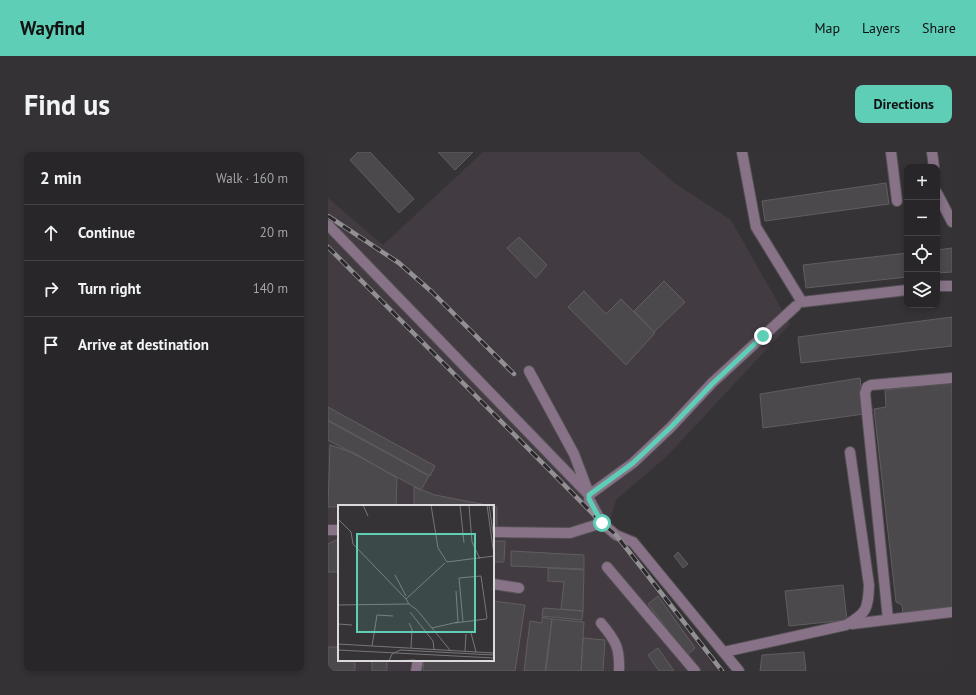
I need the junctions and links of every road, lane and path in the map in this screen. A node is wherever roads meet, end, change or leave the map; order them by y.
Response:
1 (742, 152) edge
2 (891, 152) edge
3 (932, 152) edge
4 (934, 164) edge
5 (940, 199) edge
6 (897, 201) dead end
7 (952, 222) edge
8 (328, 225) edge
9 (940, 286) edge
10 (952, 286) edge
11 (904, 290) edge
12 (796, 306) dead end
13 (529, 371) dead end
14 (952, 378) edge
15 (850, 452) dead end
16 (589, 495) junction
17 (602, 523) junction
18 (494, 532) edge
19 (608, 567) dead end
20 (494, 584) edge
21 (519, 588) dead end
22 (952, 612) edge
23 (888, 619) junction
24 (601, 623) dead end
25 (846, 625) junction
26 (724, 652) junction
27 (418, 661) edge
28 (416, 671) edge
29 (619, 671) edge
30 (695, 671) edge
31 (740, 671) edge

1 - 11 lane
2 - 6 lane
3 - 4 lane
5 - 7 lane
8 - 16 lane
9 - 10 lane
12 - 16 lane
13 - 16 lane
14 - 23 lane
15 - 25 lane
16 - 17 lane
17 - 18 lane
17 - 26 lane
19 - 30 lane
20 - 21 lane
22 - 23 lane
23 - 25 lane
24 - 29 lane
25 - 26 lane
26 - 31 lane
27 - 28 lane

